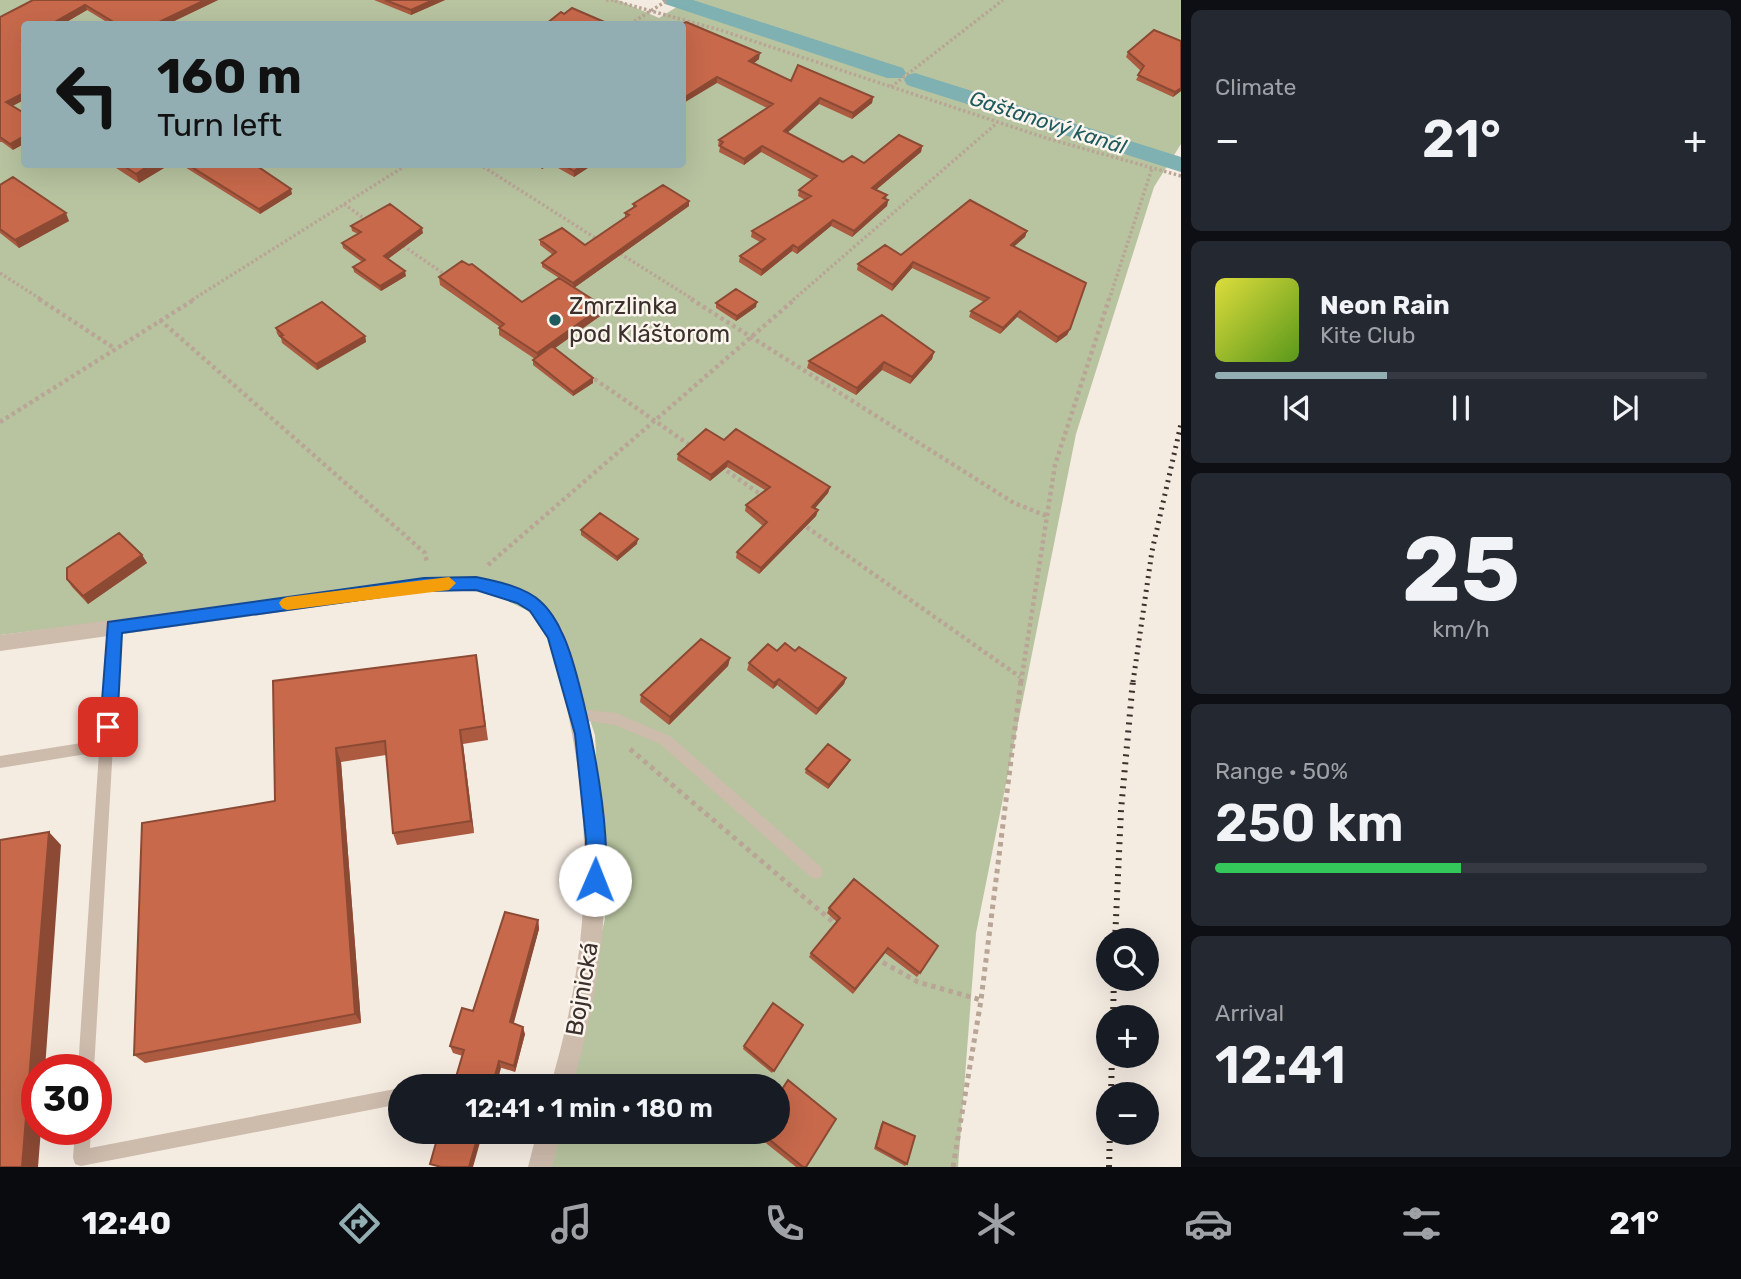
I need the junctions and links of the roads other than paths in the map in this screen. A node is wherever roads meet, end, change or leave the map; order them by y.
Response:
1 (114, 627) junction
2 (0, 643) edge
3 (579, 715) junction
4 (107, 745) junction
5 (0, 762) edge
6 (816, 872) dead end
7 (87, 1054) edge
8 (564, 1074) edge
9 (388, 1099) edge
10 (546, 1144) edge
11 (82, 1145) edge
12 (81, 1163) edge
13 (540, 1167) edge

1 - 2 street, Bojnická
1 - 3 street, Bojnická
1 - 4 lane
3 - 6 lane
3 - 8 street, Bojnická
4 - 5 lane
4 - 7 lane
9 - 12 lane
10 - 13 street
11 - 12 lane

